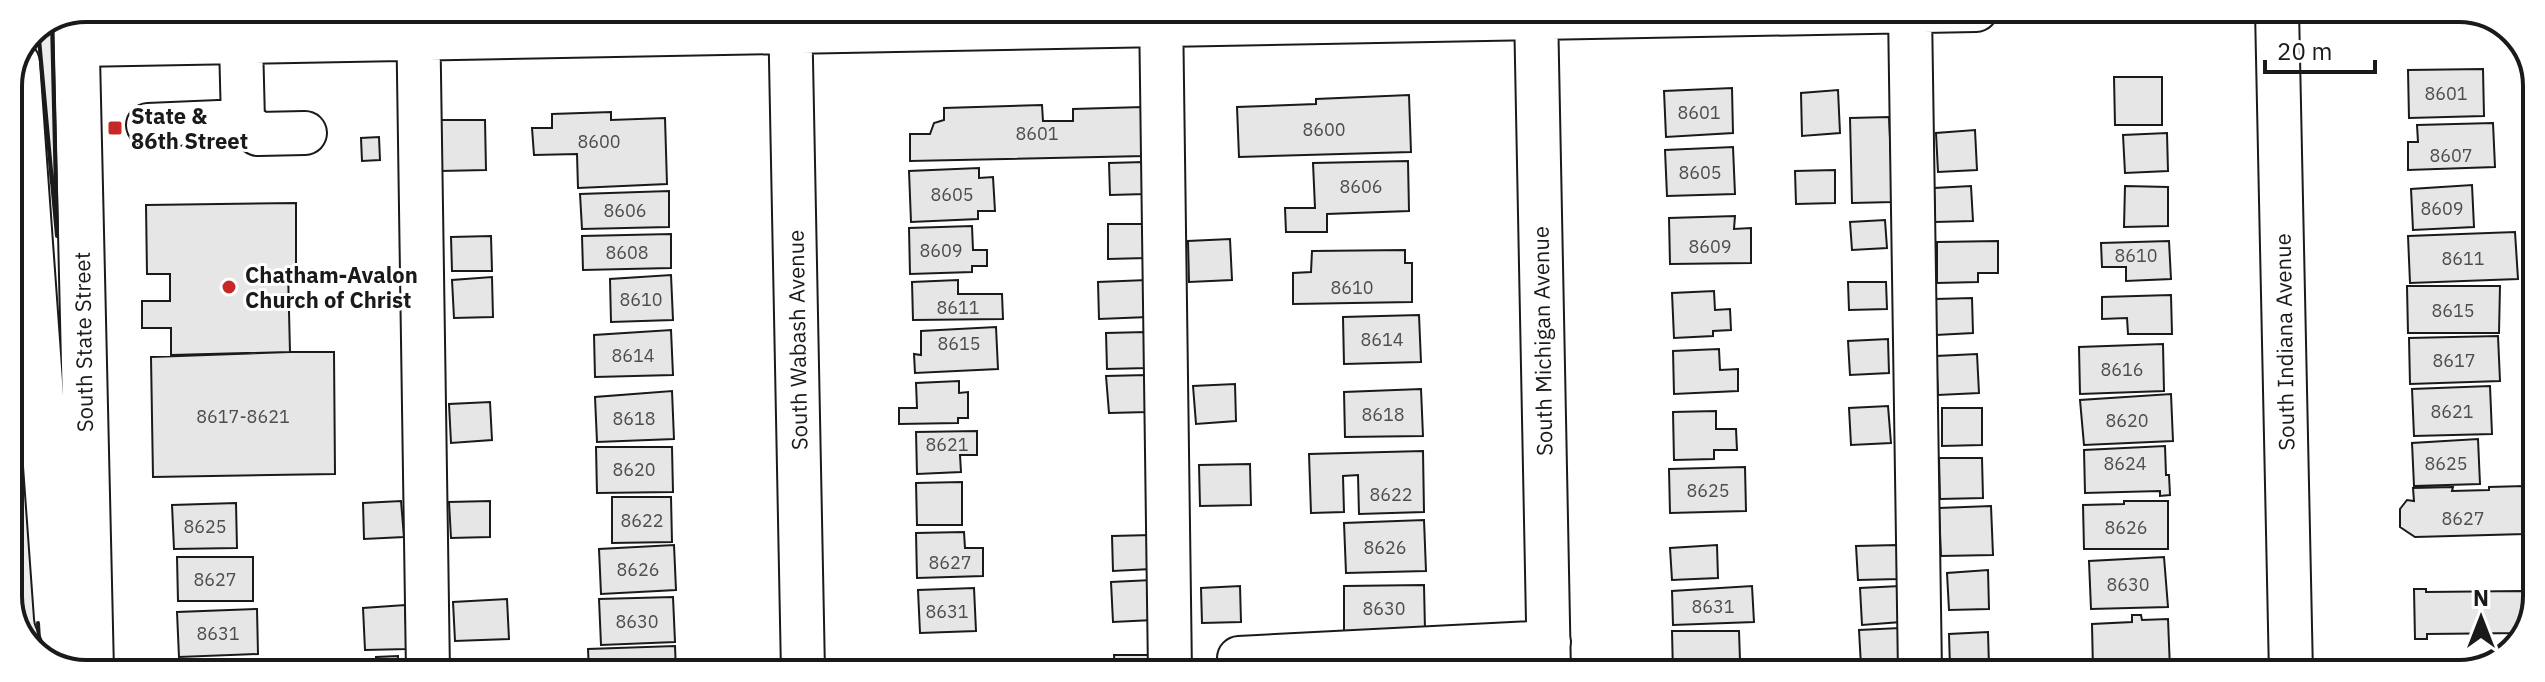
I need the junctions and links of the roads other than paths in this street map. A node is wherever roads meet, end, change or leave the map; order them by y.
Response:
1 (604, 22) edge
2 (790, 22) edge
3 (1161, 22) edge
4 (1536, 22) edge
5 (1910, 22) edge
6 (2277, 22) edge
7 (335, 24) edge
8 (418, 24) edge
9 (76, 29) edge
10 (241, 43) junction
11 (243, 121) junction
12 (148, 125) dead end
13 (22, 132) edge
14 (305, 133) dead end
15 (1549, 658) edge
16 (75, 659) edge
17 (91, 660) edge
18 (428, 660) edge
19 (803, 660) edge
20 (1170, 660) edge
21 (1239, 660) edge
22 (1920, 660) edge
23 (2291, 660) edge

1 - 8 street
2 - 19 street, South Wabash Avenue
3 - 20 street
4 - 15 street, South Michigan Avenue
5 - 22 street
6 - 23 street, South Indiana Avenue
7 - 8 street
7 - 10 street
8 - 18 street
9 - 10 street
9 - 17 main road, South State Street
10 - 11 street
11 - 12 street
11 - 14 street
13 - 16 main road
15 - 21 street

